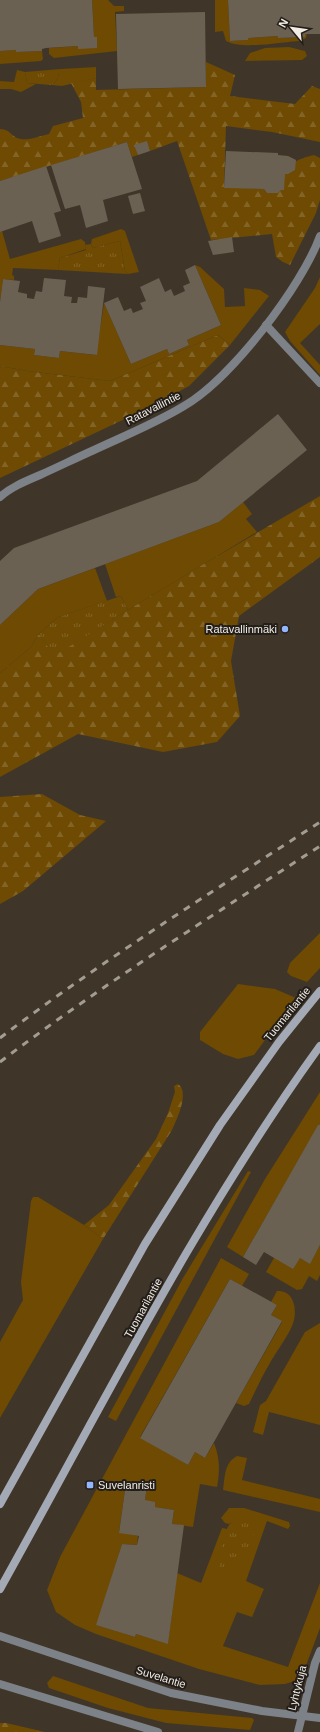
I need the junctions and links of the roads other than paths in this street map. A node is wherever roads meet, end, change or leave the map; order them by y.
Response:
1 (320, 236) edge
2 (266, 324) junction
3 (320, 383) edge
4 (0, 497) edge
5 (320, 991) edge
6 (320, 1046) edge
7 (0, 1504) edge
8 (0, 1589) edge
9 (0, 1636) edge
10 (320, 1651) edge
11 (0, 1684) edge
12 (302, 1716) junction
13 (320, 1718) edge
14 (158, 1732) edge
15 (298, 1732) edge

1 - 2 street, Ratavallintie
2 - 3 street
2 - 4 street, Ratavallintie
5 - 7 main road, Tuomarilantie
6 - 8 main road, Tuomarilantie
9 - 12 street, Suvelantie
10 - 12 street, Lyhtykuja
11 - 14 street
12 - 13 street, Suvelantie
12 - 15 street, Lyhtykuja

